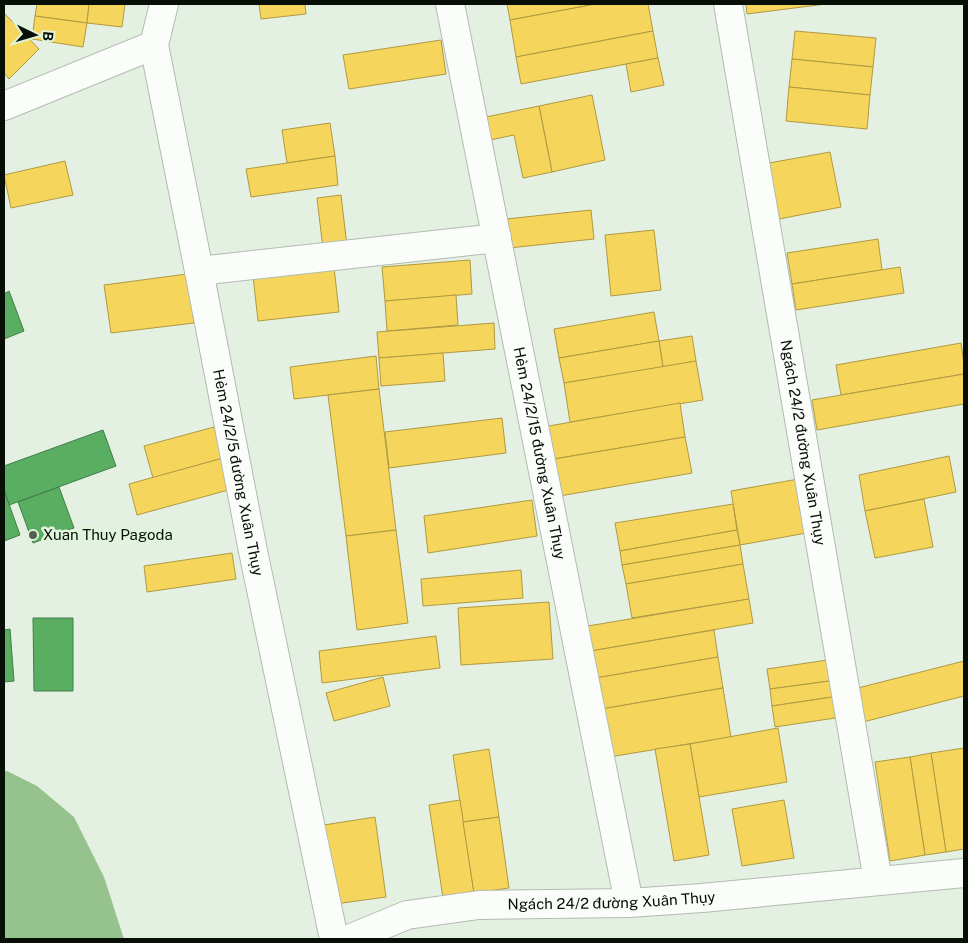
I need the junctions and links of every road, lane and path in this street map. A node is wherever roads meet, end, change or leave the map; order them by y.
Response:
1 (164, 4) edge
2 (450, 4) edge
3 (728, 4) edge
4 (154, 45) junction
5 (4, 106) edge
6 (497, 238) junction
7 (199, 271) junction
8 (964, 873) edge
9 (878, 881) junction
10 (629, 903) junction
11 (334, 939) edge
12 (349, 939) edge

1 - 4 street, Hẻm 24/2/5 đường Xuân Thụy
2 - 6 street, Hẻm 24/2/15 đường Xuân Thụy
3 - 9 street, Ngách 24/2 đường Xuân Thụy
4 - 5 street
4 - 7 street, Hẻm 24/2/5 đường Xuân Thụy
6 - 7 street
6 - 10 street, Hẻm 24/2/15 đường Xuân Thụy
7 - 11 street, Hẻm 24/2/5 đường Xuân Thụy
8 - 9 street, Ngách 24/2 đường Xuân Thụy
9 - 10 street, Ngách 24/2 đường Xuân Thụy
10 - 12 street, Ngách 24/2 đường Xuân Thụy

